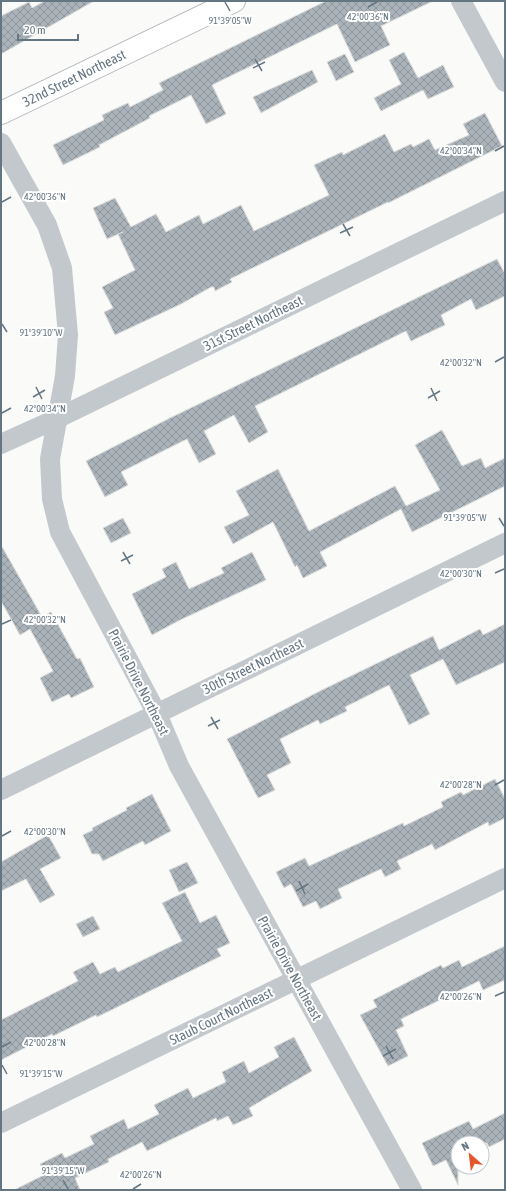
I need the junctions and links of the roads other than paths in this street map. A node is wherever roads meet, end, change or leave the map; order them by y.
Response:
1 (234, 1) edge
2 (461, 1) edge
3 (505, 82) edge
4 (1, 113) edge
5 (1, 143) edge
6 (505, 201) edge
7 (56, 419) junction
8 (1, 444) edge
9 (505, 543) edge
10 (157, 714) junction
11 (1, 790) edge
12 (505, 878) edge
13 (296, 980) junction
14 (1, 1124) edge
15 (412, 1190) edge

1 - 4 main road, 32nd Street Northeast
2 - 3 street
5 - 7 street, Prairie Drive Northeast
6 - 7 street, 31st Street Northeast
7 - 8 street, 31st Street Northeast
7 - 10 street, Prairie Drive Northeast
9 - 10 street, 30th Street Northeast
10 - 11 street, 30th Street Northeast
10 - 13 street, Prairie Drive Northeast
12 - 13 street, Staub Court Northeast
13 - 14 street, Staub Court Northeast
13 - 15 street, Prairie Drive Northeast

